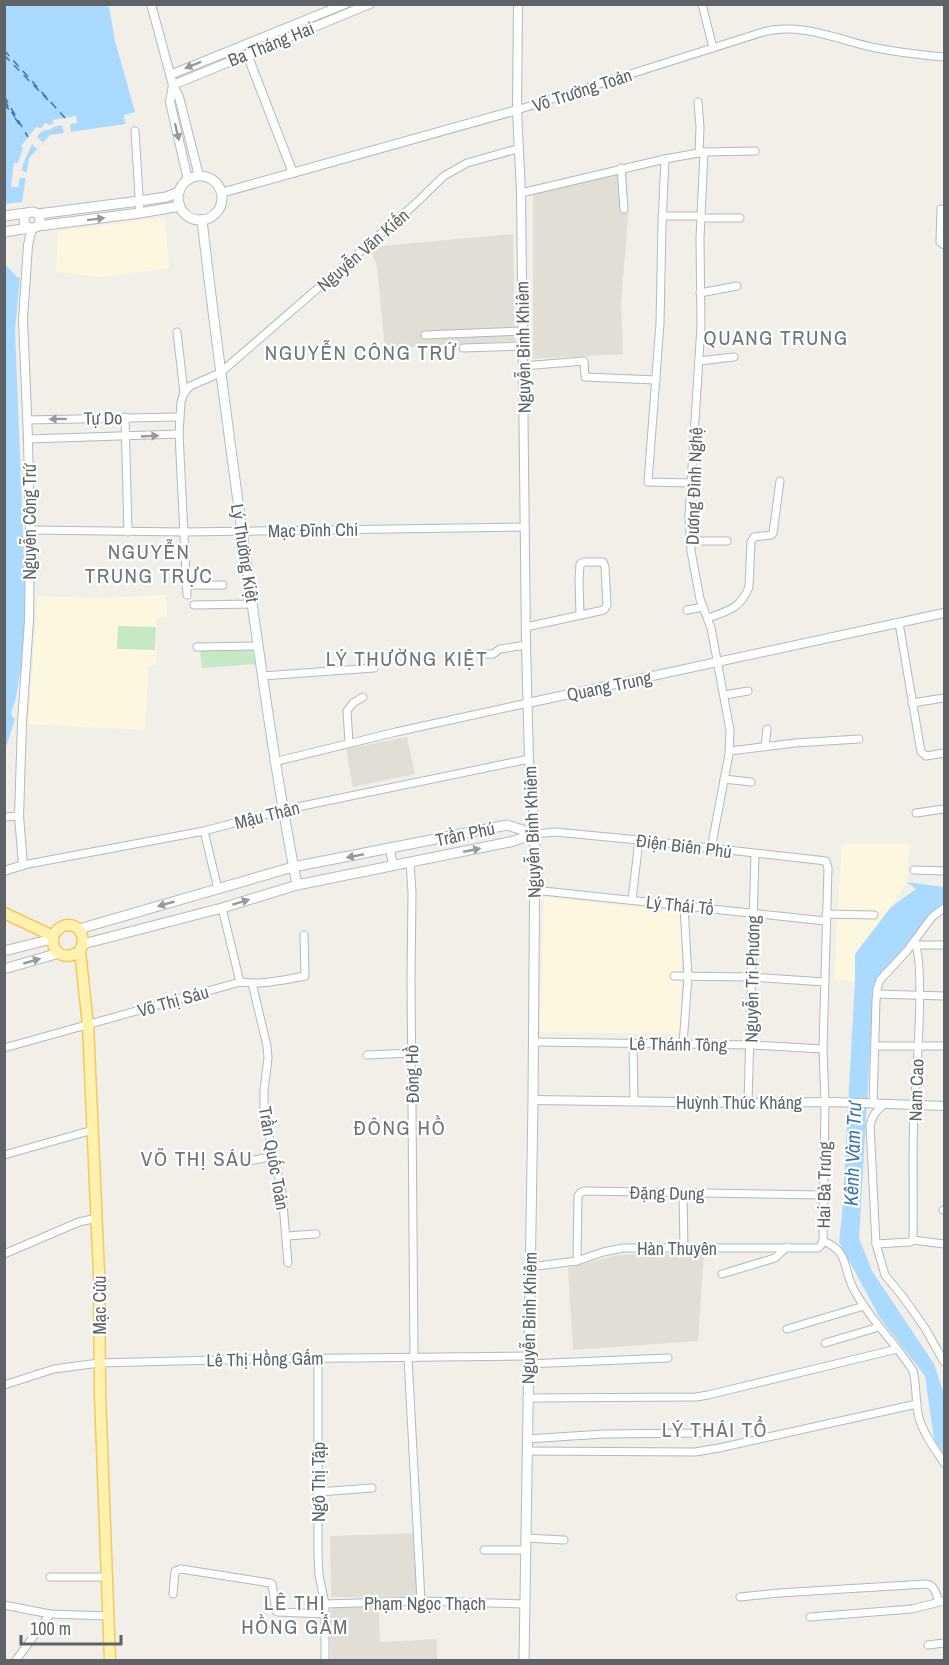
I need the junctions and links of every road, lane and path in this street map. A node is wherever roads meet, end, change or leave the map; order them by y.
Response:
1 (151, 4) edge
2 (370, 4) edge
3 (518, 4) edge
4 (702, 4) edge
5 (341, 9) edge
6 (713, 48) junction
7 (247, 54) junction
8 (945, 57) edge
9 (171, 75) junction
10 (173, 85) junction
11 (698, 102) dead end
12 (517, 110) junction
13 (135, 131) dead end
14 (518, 149) junction
15 (755, 151) dead end
16 (701, 153) junction
17 (665, 159) junction
18 (621, 168) junction
19 (293, 173) junction
20 (199, 176) junction
21 (188, 180) junction
22 (179, 192) junction
23 (221, 193) junction
24 (521, 193) junction
25 (139, 201) junction
26 (180, 206) junction
27 (624, 209) dead end
28 (941, 209) dead end
29 (27, 213) junction
30 (38, 213) junction
31 (140, 213) junction
32 (4, 216) edge
33 (662, 216) junction
34 (701, 217) junction
35 (740, 218) dead end
36 (202, 220) junction
37 (33, 227) junction
38 (4, 232) edge
39 (945, 245) edge
40 (737, 286) dead end
41 (700, 292) junction
42 (523, 331) junction
43 (177, 332) dead end
44 (425, 335) dead end
45 (523, 346) junction
46 (463, 348) dead end
47 (734, 357) dead end
48 (699, 361) junction
49 (523, 366) junction
50 (220, 373) junction
51 (656, 380) junction
52 (184, 393) junction
53 (125, 417) junction
54 (179, 417) junction
55 (27, 420) junction
56 (179, 434) junction
57 (126, 437) junction
58 (28, 440) junction
59 (780, 481) dead end
60 (692, 483) junction
61 (525, 527) junction
62 (30, 530) junction
63 (242, 531) junction
64 (128, 532) junction
65 (184, 532) junction
66 (690, 541) junction
67 (727, 541) dead end
68 (186, 585) junction
69 (223, 585) dead end
70 (187, 595) dead end
71 (252, 604) junction
72 (194, 605) dead end
73 (703, 607) junction
74 (687, 610) dead end
75 (945, 613) edge
76 (580, 615) junction
77 (708, 618) junction
78 (899, 623) junction
79 (526, 627) junction
80 (526, 645) junction
81 (258, 646) junction
82 (197, 647) dead end
83 (486, 654) dead end
84 (718, 663) junction
85 (374, 668) dead end
86 (262, 676) junction
87 (748, 692) dead end
88 (725, 695) junction
89 (363, 697) dead end
90 (945, 698) edge
91 (528, 702) junction
92 (912, 703) junction
93 (767, 729) dead end
94 (859, 739) dead end
95 (349, 743) junction
96 (765, 747) junction
97 (730, 751) junction
98 (945, 753) edge
99 (529, 759) junction
100 (274, 762) junction
101 (724, 779) junction
102 (751, 782) dead end
103 (945, 808) edge
104 (283, 810) junction
105 (916, 813) dead end
106 (19, 816) junction
107 (4, 817) edge
108 (204, 831) junction
109 (535, 834) junction
110 (639, 840) junction
111 (390, 849) junction
112 (711, 849) junction
113 (755, 854) junction
114 (410, 862) junction
115 (23, 865) junction
116 (393, 865) junction
117 (293, 867) junction
118 (828, 868) joint
119 (914, 870) dead end
120 (4, 871) edge
121 (945, 872) edge
122 (297, 885) junction
123 (218, 889) junction
124 (534, 890) junction
125 (632, 900) junction
126 (684, 906) junction
127 (222, 908) junction
128 (945, 908) edge
129 (4, 913) edge
130 (753, 913) junction
131 (874, 915) dead end
132 (826, 917) junction
133 (79, 929) junction
134 (304, 935) dead end
135 (53, 937) junction
136 (916, 943) junction
137 (945, 945) edge
138 (82, 947) junction
139 (4, 951) edge
140 (59, 953) junction
141 (4, 969) edge
142 (674, 976) dead end
143 (688, 977) junction
144 (751, 977) junction
145 (240, 982) junction
146 (825, 982) junction
147 (252, 983) junction
148 (877, 994) junction
149 (919, 995) junction
150 (945, 996) edge
151 (88, 1025) junction
152 (533, 1042) junction
153 (633, 1043) junction
154 (683, 1044) junction
155 (751, 1045) junction
156 (876, 1046) junction
157 (918, 1047) junction
158 (945, 1047) edge
159 (4, 1048) edge
160 (823, 1048) junction
161 (412, 1053) junction
162 (367, 1056) dead end
163 (533, 1100) junction
164 (634, 1101) junction
165 (829, 1102) junction
166 (748, 1103) junction
167 (870, 1104) junction
168 (885, 1104) junction
169 (915, 1106) junction
170 (945, 1106) edge
171 (93, 1130) junction
172 (4, 1155) edge
173 (274, 1156) junction
174 (249, 1161) dead end
175 (683, 1193) junction
176 (823, 1195) junction
177 (97, 1218) junction
178 (316, 1234) dead end
179 (287, 1236) junction
180 (823, 1240) junction
181 (913, 1240) junction
182 (876, 1244) junction
183 (945, 1244) edge
184 (787, 1247) junction
185 (684, 1248) junction
186 (4, 1254) edge
187 (577, 1261) junction
188 (288, 1263) dead end
189 (530, 1267) junction
190 (722, 1274) dead end
191 (864, 1306) junction
192 (879, 1327) junction
193 (788, 1329) dead end
194 (825, 1343) dead end
195 (897, 1349) junction
196 (318, 1358) junction
197 (411, 1358) junction
198 (668, 1358) dead end
199 (528, 1360) junction
200 (945, 1362) edge
201 (99, 1364) junction
202 (4, 1385) edge
203 (527, 1398) junction
204 (917, 1404) junction
205 (699, 1433) dead end
206 (527, 1439) junction
207 (527, 1451) junction
208 (945, 1464) edge
209 (372, 1488) dead end
210 (318, 1492) junction
211 (526, 1538) junction
212 (564, 1540) dead end
213 (484, 1550) dead end
214 (526, 1550) junction
215 (50, 1577) dead end
216 (107, 1577) junction
217 (173, 1594) dead end
218 (740, 1597) dead end
219 (421, 1601) junction
220 (942, 1601) edge
221 (326, 1604) junction
222 (525, 1604) junction
223 (4, 1605) edge
224 (50, 1614) junction
225 (326, 1614) junction
226 (108, 1616) junction
227 (810, 1617) dead end
228 (945, 1643) edge
229 (928, 1645) dead end
230 (16, 1660) edge
231 (110, 1660) edge
232 (325, 1660) edge
233 (524, 1660) edge

1 - 9 street
2 - 5 street, Ba Tháng Hai
3 - 12 street, Nguyễn Bỉnh Khiêm
4 - 6 street
5 - 7 street, Ba Tháng Hai
5 -> 9 street, Ba Tháng Hai
6 - 8 street, Võ Trường Toản
6 - 12 street, Võ Trường Toản
7 - 10 street, Ba Tháng Hai
7 - 19 street
9 - 10 street
10 - 20 street
10 -> 21 street
11 - 16 street, Dương Đình Nghệ
12 - 14 street, Nguyễn Bỉnh Khiêm
12 - 19 street, Võ Trường Toản
13 - 25 street
14 - 24 street, Nguyễn Bỉnh Khiêm
14 - 50 street, Nguyễn Văn Kiến
15 - 16 street
16 - 17 street
16 - 34 street, Dương Đình Nghệ
17 - 18 street
17 - 33 street
18 - 24 street
18 - 27 street
19 - 23 street, Võ Trường Toản
20 - 21 main road
20 - 23 main road
21 - 22 main road
22 - 25 main road
22 - 26 main road
23 - 36 main road
24 - 42 street, Nguyễn Bỉnh Khiêm
25 - 30 main road
25 - 31 street
26 - 31 main road
26 - 36 main road
28 - 39 street
29 - 30 main road
29 - 32 main road
29 - 37 main road
30 - 37 main road
37 -> 31 main road
33 - 34 street
33 - 51 street
34 - 35 street
34 - 41 street, Dương Đình Nghệ
36 - 50 main road, Lý Thường Kiệt
37 - 38 main road
37 - 55 street, Nguyễn Công Trứ
40 - 41 street
41 - 48 street, Dương Đình Nghệ
42 - 44 street
42 - 45 street, Nguyễn Bỉnh Khiêm
43 - 52 street
45 - 46 street
45 - 49 street, Nguyễn Bỉnh Khiêm
47 - 48 street
48 - 60 street, Dương Đình Nghệ
49 - 51 street
49 - 61 street, Nguyễn Bỉnh Khiêm
50 - 52 street, Nguyễn Văn Kiến
50 - 63 main road, Lý Thường Kiệt
51 - 60 street
52 - 54 street
53 - 54 street, Tự Do
53 -> 55 street, Tự Do
53 - 57 street
54 - 56 street
55 - 58 street, Nguyễn Công Trứ
57 -> 56 street, Tự Do
56 - 65 street
57 - 58 street, Tự Do
57 - 64 street
58 - 62 street, Nguyễn Công Trứ
59 - 77 street
60 - 66 street, Dương Đình Nghệ
61 - 63 street, Mạc Đĩnh Chi
61 - 79 street, Nguyễn Bỉnh Khiêm
62 - 64 street, Mạc Đĩnh Chi
62 - 106 street, Nguyễn Công Trứ
63 - 65 street, Mạc Đĩnh Chi
63 - 71 main road, Lý Thường Kiệt
64 - 65 street, Mạc Đĩnh Chi
65 - 68 street
66 - 67 street
66 - 73 street, Dương Đình Nghệ
68 - 69 street
68 - 70 street
71 - 72 street
71 - 81 main road, Lý Thường Kiệt
73 - 74 street
73 - 77 street, Dương Đình Nghệ
75 - 78 street, Quang Trung
76 - 76 street
76 - 79 street
77 - 84 street, Dương Đình Nghệ
78 - 84 street, Quang Trung
78 - 92 street
79 - 80 street, Nguyễn Bỉnh Khiêm
80 - 83 street
80 - 91 street, Nguyễn Bỉnh Khiêm
81 - 82 street
81 - 86 main road, Lý Thường Kiệt
84 - 88 street, Dương Đình Nghệ
84 - 91 street, Quang Trung
85 - 86 street
86 - 100 main road, Lý Thường Kiệt
87 - 88 street
88 - 97 street, Dương Đình Nghệ
89 - 95 street
90 - 92 street
91 - 95 street, Quang Trung
91 - 99 street, Nguyễn Bỉnh Khiêm
92 - 98 street
93 - 96 street
94 - 96 street
95 - 100 street, Quang Trung
96 - 97 street
97 - 101 street, Dương Đình Nghệ
99 - 104 street, Mậu Thân
99 - 109 street, Nguyễn Bỉnh Khiêm
100 - 104 main road, Lý Thường Kiệt
101 - 102 street
101 - 112 street, Dương Đình Nghệ
103 - 105 street
104 - 108 street, Mậu Thân
104 - 117 main road, Lý Thường Kiệt
106 - 107 street
106 - 115 street, Nguyễn Công Trứ
108 - 115 street, Mậu Thân
108 - 123 street
109 - 110 street, Điện Biên Phủ
109 - 111 main road, Trần Phú
114 -> 109 main road, Trần Phú
109 - 124 main road, Nguyễn Bỉnh Khiêm
110 - 112 street, Điện Biên Phủ
110 - 125 street
111 - 116 street
111 -> 117 main road, Trần Phú
112 - 113 street, Điện Biên Phủ
113 - 118 street, Điện Biên Phủ
113 - 130 street, Nguyễn Tri Phương
114 - 116 main road, Trần Phú
114 - 161 street, Đông Hồ
115 - 120 street, Mậu Thân
116 - 122 main road, Trần Phú
117 - 122 main road, Lý Thường Kiệt
117 - 123 main road, Trần Phú
118 - 132 street, Hai Bà Trưng
119 - 121 street
127 -> 122 main road, Trần Phú
123 - 127 main road
123 -> 133 main road, Trần Phú
124 - 125 street, Lý Thái Tổ
124 - 152 main road, Nguyễn Bỉnh Khiêm
125 - 126 street, Lý Thái Tổ
126 - 130 street, Lý Thái Tổ
126 - 143 street
127 - 138 main road, Trần Phú
127 - 145 street
128 - 136 street
129 - 135 main road
130 - 132 street, Lý Thái Tổ
130 - 144 street, Nguyễn Tri Phương
131 - 132 street, Lý Thái Tổ
132 - 146 street, Hai Bà Trưng
133 - 135 main road, Trần Phú
133 - 138 main road
134 - 147 street, Võ Thị Sáu
135 - 139 main road, Trần Phú
135 - 140 main road
136 - 137 street
136 - 148 street
136 - 149 street, Nam Cao
138 - 140 main road, Trần Phú
138 - 151 main road, Mạc Cửu
141 -> 140 main road, Trần Phú
142 - 143 street
143 - 144 street
143 - 154 street
144 - 146 street
144 - 155 street, Nguyễn Tri Phương
145 - 147 street, Võ Thị Sáu
145 - 151 street, Võ Thị Sáu
146 - 160 street, Hai Bà Trưng
147 - 173 street, Trần Quốc Toản
148 - 149 street
148 - 156 street
149 - 150 street
149 - 157 street, Nam Cao
151 - 159 street, Võ Thị Sáu
151 - 171 main road, Mạc Cửu
152 - 153 street, Lê Thánh Tông
152 - 163 main road, Nguyễn Bỉnh Khiêm
153 - 154 street, Lê Thánh Tông
153 - 164 street
154 - 155 street, Lê Thánh Tông
155 - 160 street, Lê Thánh Tông
155 - 166 street, Nguyễn Tri Phương
156 - 157 street
156 - 167 street
157 - 158 street
157 - 169 street, Nam Cao
160 - 165 street, Hai Bà Trưng
161 - 162 street
161 - 197 street, Đông Hồ
163 - 164 street, Huỳnh Thúc Kháng
163 - 189 main road, Nguyễn Bỉnh Khiêm
164 - 166 street, Huỳnh Thúc Kháng
165 - 166 street, Huỳnh Thúc Kháng
165 - 167 street, Huỳnh Thúc Kháng
165 - 176 street, Hai Bà Trưng
167 - 168 street, Huỳnh Thúc Kháng
168 - 169 street, Huỳnh Thúc Kháng
168 - 182 street
169 - 170 street, Huỳnh Thúc Kháng
169 - 181 street, Nam Cao
171 - 172 street
171 - 177 main road, Mạc Cửu
173 - 174 street
173 - 179 street, Trần Quốc Toản
175 - 176 street, Đặng Dung
175 - 185 street
175 - 187 street, Đặng Dung
176 - 180 street, Hai Bà Trưng
177 - 186 street
177 - 201 main road, Mạc Cửu
178 - 179 street
179 - 188 street, Trần Quốc Toản
180 - 184 street, Hàn Thuyên
180 - 191 street, Hai Bà Trưng
181 - 182 street
181 - 183 street
182 - 200 street
184 - 185 street, Hàn Thuyên
184 - 190 street
185 - 187 street, Hàn Thuyên
187 - 189 street, Hàn Thuyên
189 - 199 main road, Nguyễn Bỉnh Khiêm
191 - 192 street, Hai Bà Trưng
191 - 193 street
192 - 194 street
192 - 195 street, Hai Bà Trưng
195 - 203 street
195 - 204 street, Hai Bà Trưng
196 - 197 street, Lê Thị Hồng Gấm
196 - 201 street, Lê Thị Hồng Gấm
196 - 210 street, Ngô Thị Tập
197 - 199 street, Lê Thị Hồng Gấm
197 - 219 street, Đông Hồ
198 - 199 street, Lê Thị Hồng Gấm
199 - 203 main road, Nguyễn Bỉnh Khiêm
201 - 202 street, Lê Thị Hồng Gấm
201 - 216 main road, Mạc Cửu
203 - 206 main road, Nguyễn Bỉnh Khiêm
204 - 207 street
204 - 208 street, Hai Bà Trưng
205 - 206 street
206 - 207 main road, Nguyễn Bỉnh Khiêm
207 - 211 main road, Nguyễn Bỉnh Khiêm
209 - 210 street
210 - 221 street, Ngô Thị Tập
211 - 212 street
211 - 214 main road, Nguyễn Bỉnh Khiêm
213 - 214 street
214 - 222 main road, Nguyễn Bỉnh Khiêm
215 - 216 street
216 - 226 main road, Mạc Cửu
217 - 225 street
218 - 220 street
219 - 221 street, Phạm Ngọc Thạch
219 - 222 street, Phạm Ngọc Thạch
220 - 227 street
221 - 225 street, Ngô Thị Tập
222 - 233 main road, Nguyễn Bỉnh Khiêm
223 - 224 street
224 - 226 street
224 - 230 street
225 - 232 street, Ngô Thị Tập
226 - 231 main road, Mạc Cửu
228 - 229 street

